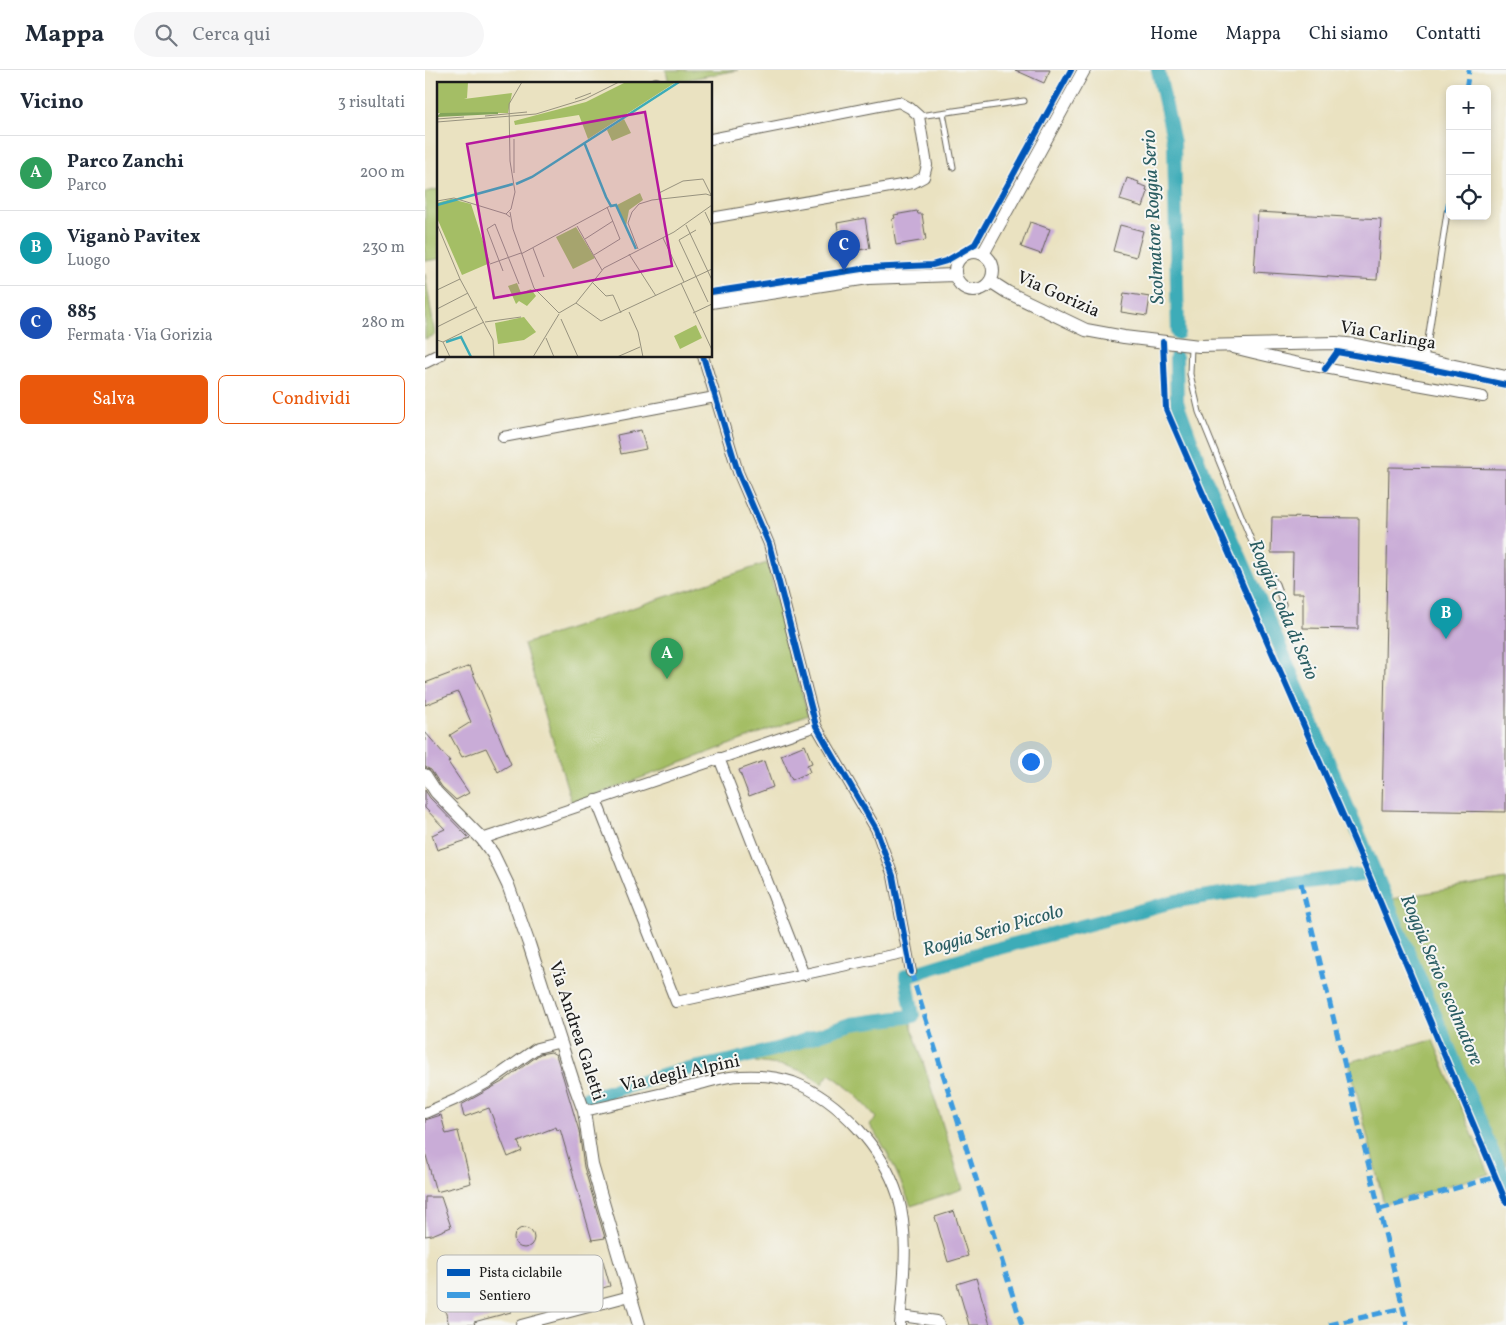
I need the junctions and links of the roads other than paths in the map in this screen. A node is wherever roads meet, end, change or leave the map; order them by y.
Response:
1 (1084, 70) edge
2 (1024, 101) dead end
3 (943, 113) junction
4 (919, 116) junction
5 (713, 139) edge
6 (953, 167) dead end
7 (713, 218) edge
8 (1446, 219) edge
9 (983, 254) junction
10 (955, 275) junction
11 (990, 281) junction
12 (713, 302) edge
13 (1172, 344) joint
14 (1191, 346) junction
15 (1227, 346) junction
16 (437, 356) edge
17 (704, 358) edge
18 (1425, 360) junction
19 (425, 362) edge
20 (1506, 377) edge
21 (715, 397) junction
22 (1483, 397) dead end
23 (503, 437) dead end
24 (1283, 604) dead end
25 (816, 726) junction
26 (719, 758) junction
27 (425, 775) edge
28 (596, 800) junction
29 (482, 839) junction
30 (907, 952) junction
31 (911, 972) dead end
32 (804, 974) junction
33 (561, 1042) junction
34 (584, 1111) junction
35 (425, 1114) edge
36 (630, 1296) junction
37 (603, 1303) edge
38 (570, 1312) edge
39 (901, 1321) edge
40 (521, 1325) edge
41 (639, 1325) edge
42 (939, 1325) edge

1 - 9 street
2 - 3 lane
3 - 4 lane
3 - 6 lane
4 - 5 street
4 - 7 street
8 - 18 lane
9 - 10 street
9 - 11 street, Via Gorizia
10 - 11 street, Via Gorizia
10 - 12 street
11 - 13 street, Via Gorizia
13 - 14 street, Via Carlinga
14 - 15 street, Via Carlinga
14 - 24 lane
15 - 18 street, Via Carlinga
15 - 22 street
16 - 19 street
17 - 21 street
18 - 20 street, Via Carlinga
21 - 23 street
21 - 25 street
25 - 26 street
25 - 30 street
26 - 28 street
26 - 32 street
27 - 29 street, Via Andrea Galetti
28 - 29 street
28 - 32 street
29 - 33 street, Via Andrea Galetti
30 - 31 street
30 - 32 street
33 - 34 street, Via Andrea Galetti
33 - 35 street
34 - 36 street, Via Andrea Galetti
34 - 39 street, Via degli Alpini
36 - 37 street
36 - 41 street, Via Andrea Galetti
38 - 40 street
39 - 42 street

